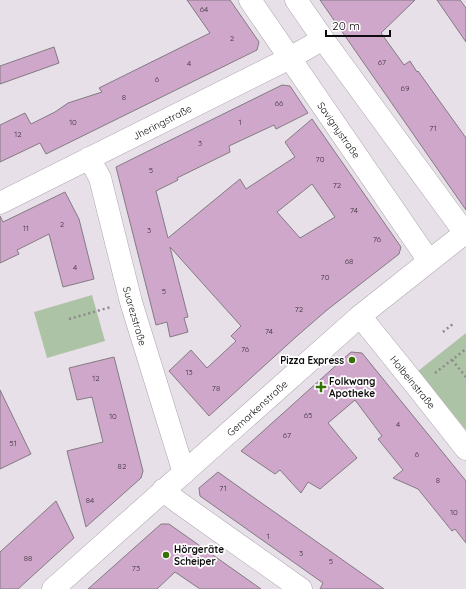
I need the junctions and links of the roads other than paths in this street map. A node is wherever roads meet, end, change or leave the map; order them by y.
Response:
1 (250, 0) edge
2 (296, 0) edge
3 (323, 39) junction
4 (290, 58) junction
5 (89, 158) junction
6 (0, 203) edge
7 (465, 232) edge
8 (429, 261) junction
9 (360, 316) junction
10 (466, 449) edge
11 (184, 473) junction
12 (164, 490) junction
13 (54, 589) edge
14 (301, 589) edge

1 - 4 street, Savignystraße
2 - 3 street
3 - 4 street, Jheringstraße
3 - 7 street
4 - 5 street, Jheringstraße
4 - 8 street, Savignystraße
5 - 6 street, Jheringstraße
5 - 11 street, Suarezstraße
7 - 8 street, Gemarkenstraße
8 - 9 street, Gemarkenstraße
9 - 10 street, Holbeinstraße
9 - 11 street, Gemarkenstraße
11 - 12 street, Gemarkenstraße
12 - 13 street, Gemarkenstraße
12 - 14 street

